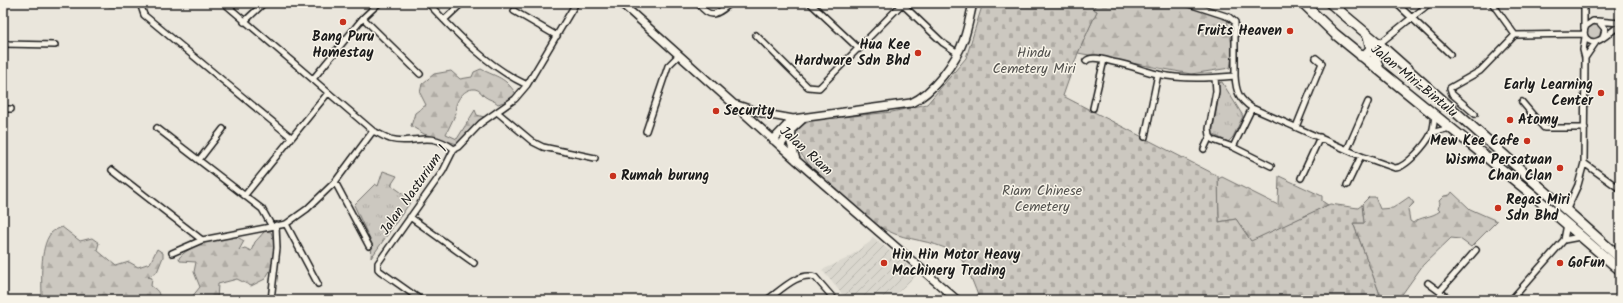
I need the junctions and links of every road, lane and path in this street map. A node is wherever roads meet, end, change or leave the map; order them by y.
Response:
1 (111, 3) edge
2 (115, 3) edge
3 (143, 3) edge
4 (224, 3) edge
5 (264, 3) edge
6 (379, 3) edge
7 (428, 3) edge
8 (462, 3) edge
9 (576, 3) edge
10 (621, 3) edge
11 (698, 3) edge
12 (731, 3) edge
13 (810, 3) edge
14 (973, 3) edge
15 (1186, 3) edge
16 (1303, 3) edge
17 (1396, 3) edge
18 (1430, 3) edge
19 (1492, 3) edge
20 (1584, 3) edge
21 (901, 4) edge
22 (1334, 4) edge
23 (514, 10) dead end
24 (1584, 12) junction
25 (363, 18) junction
26 (1410, 18) junction
27 (444, 20) junction
28 (1595, 21) junction
29 (244, 22) junction
30 (1620, 25) edge
31 (1584, 28) junction
32 (756, 35) dead end
33 (1515, 35) junction
34 (557, 36) junction
35 (1368, 36) junction
36 (1585, 36) junction
37 (1603, 38) junction
38 (1596, 42) junction
39 (3, 44) edge
40 (55, 44) dead end
41 (1382, 47) junction
42 (859, 49) junction
43 (958, 53) junction
44 (1450, 54) dead end
45 (679, 55) junction
46 (1361, 56) junction
47 (1316, 58) dead end
48 (1585, 58) junction
49 (1104, 60) junction
50 (1086, 61) dead end
51 (1380, 71) junction
52 (420, 74) dead end
53 (1158, 74) junction
54 (1235, 76) junction
55 (1215, 78) junction
56 (313, 79) junction
57 (527, 85) junction
58 (328, 93) junction
59 (1368, 102) dead end
60 (1522, 102) dead end
61 (733, 104) junction
62 (1093, 108) dead end
63 (1252, 108) junction
64 (3, 109) edge
65 (11, 109) dead end
66 (497, 112) junction
67 (1475, 114) dead end
68 (1435, 115) junction
69 (806, 117) junction
70 (793, 119) junction
71 (1296, 127) junction
72 (157, 128) dead end
73 (1450, 128) junction
74 (1585, 128) junction
75 (222, 129) dead end
76 (792, 129) junction
77 (373, 131) junction
78 (646, 131) dead end
79 (1431, 134) junction
80 (291, 136) junction
81 (1210, 136) junction
82 (1145, 137) dead end
83 (1320, 137) junction
84 (773, 140) junction
85 (780, 146) junction
86 (1233, 147) junction
87 (454, 149) junction
88 (1204, 149) dead end
89 (1347, 150) junction
90 (1360, 156) junction
91 (595, 158) dead end
92 (199, 160) junction
93 (796, 160) junction
94 (1584, 163) junction
95 (1271, 166) dead end
96 (112, 170) dead end
97 (1301, 178) dead end
98 (335, 182) junction
99 (1347, 186) dead end
100 (1620, 190) edge
101 (245, 195) junction
102 (1566, 211) junction
103 (410, 217) junction
104 (286, 224) junction
105 (1567, 224) junction
106 (274, 225) junction
107 (1580, 237) junction
108 (202, 240) junction
109 (1564, 240) junction
110 (369, 246) dead end
111 (1476, 250) dead end
112 (172, 254) dead end
113 (1620, 258) edge
114 (474, 263) dead end
115 (1620, 270) edge
116 (1428, 283) dead end
117 (318, 284) dead end
118 (1440, 291) junction
119 (271, 300) edge
120 (421, 300) edge
121 (767, 300) edge
122 (835, 300) edge
123 (957, 300) edge
124 (1451, 300) edge
125 (1511, 300) edge

1 - 2 street
3 - 80 street
4 - 29 street
5 - 29 street
6 - 25 street
7 - 27 street
8 - 27 street
9 - 34 street, Jalan Nasturium 1
10 - 45 main road, Jalan Riam
11 - 12 street
13 - 42 street
14 - 43 main road
15 - 54 street
16 - 46 highway, Jalan Miri-Bintulu
17 - 26 street
18 - 26 street
19 - 33 street
20 - 24 street
21 - 42 street
21 - 43 street
22 - 35 highway, Jalan Miri-Bintulu
23 - 34 street
24 - 28 street
24 - 31 street
25 - 52 street
25 - 56 street
26 - 41 street
26 - 44 street
27 - 57 street
28 - 30 street
28 - 31 street
28 - 37 street
29 - 56 street
30 - 37 street
31 - 36 street
32 - 42 street
33 - 36 street
33 - 67 street
34 - 57 street, Jalan Nasturium 1
35 - 41 highway, Jalan Miri-Bintulu
35 - 46 highway
36 - 38 street
36 - 48 street
37 - 38 street
38 - 48 street
39 - 40 street
41 - 51 highway
41 - 102 highway, Jalan Miri-Bintulu
43 - 69 main road
45 - 61 main road, Jalan Riam
45 - 78 street
46 - 51 highway, Jalan Miri-Bintulu
47 - 71 street
48 - 74 street
49 - 50 street
49 - 53 street
49 - 62 street
51 - 68 highway, Jalan Miri-Bintulu
53 - 55 street
53 - 82 street
54 - 55 street
54 - 63 street
55 - 81 street
56 - 58 street
57 - 66 street, Jalan Nasturium 1
58 - 77 street
58 - 80 street
59 - 89 street
60 - 74 street
61 - 70 main road
61 - 84 main road, Jalan Riam
63 - 71 street
63 - 86 street
64 - 65 street
66 - 87 street, Jalan Nasturium 1
66 - 91 street
68 - 73 highway, Jalan Miri-Bintulu
68 - 79 street
69 - 70 main road
69 - 76 main road
70 - 84 main road
71 - 83 street
72 - 92 street
73 - 79 street
73 - 105 highway, Jalan Miri-Bintulu
74 - 94 street
75 - 92 street
76 - 85 main road
76 - 93 main road
77 - 87 street
77 - 98 street
79 - 90 street
80 - 101 street
81 - 86 street
81 - 88 street
83 - 89 street
83 - 97 street
84 - 85 main road, Jalan Riam
85 - 93 main road, Jalan Riam
86 - 95 street
87 - 103 street, Jalan Nasturium 1
89 - 90 street
90 - 99 street
92 - 101 street
93 - 123 main road, Jalan Riam
94 - 100 street
94 - 102 street
96 - 108 street
98 - 104 street
98 - 110 street
101 - 106 street
102 - 113 highway, Jalan Miri-Bintulu
103 - 114 street
103 - 120 street, Jalan Nasturium 1
104 - 106 street
104 - 117 street
105 - 107 highway, Jalan Miri-Bintulu
105 - 109 street
106 - 108 street
106 - 119 street
107 - 109 street
107 - 115 highway, Jalan Miri-Bintulu
108 - 112 street
109 - 125 street
111 - 118 street
116 - 118 street
118 - 124 street
121 - 122 street

